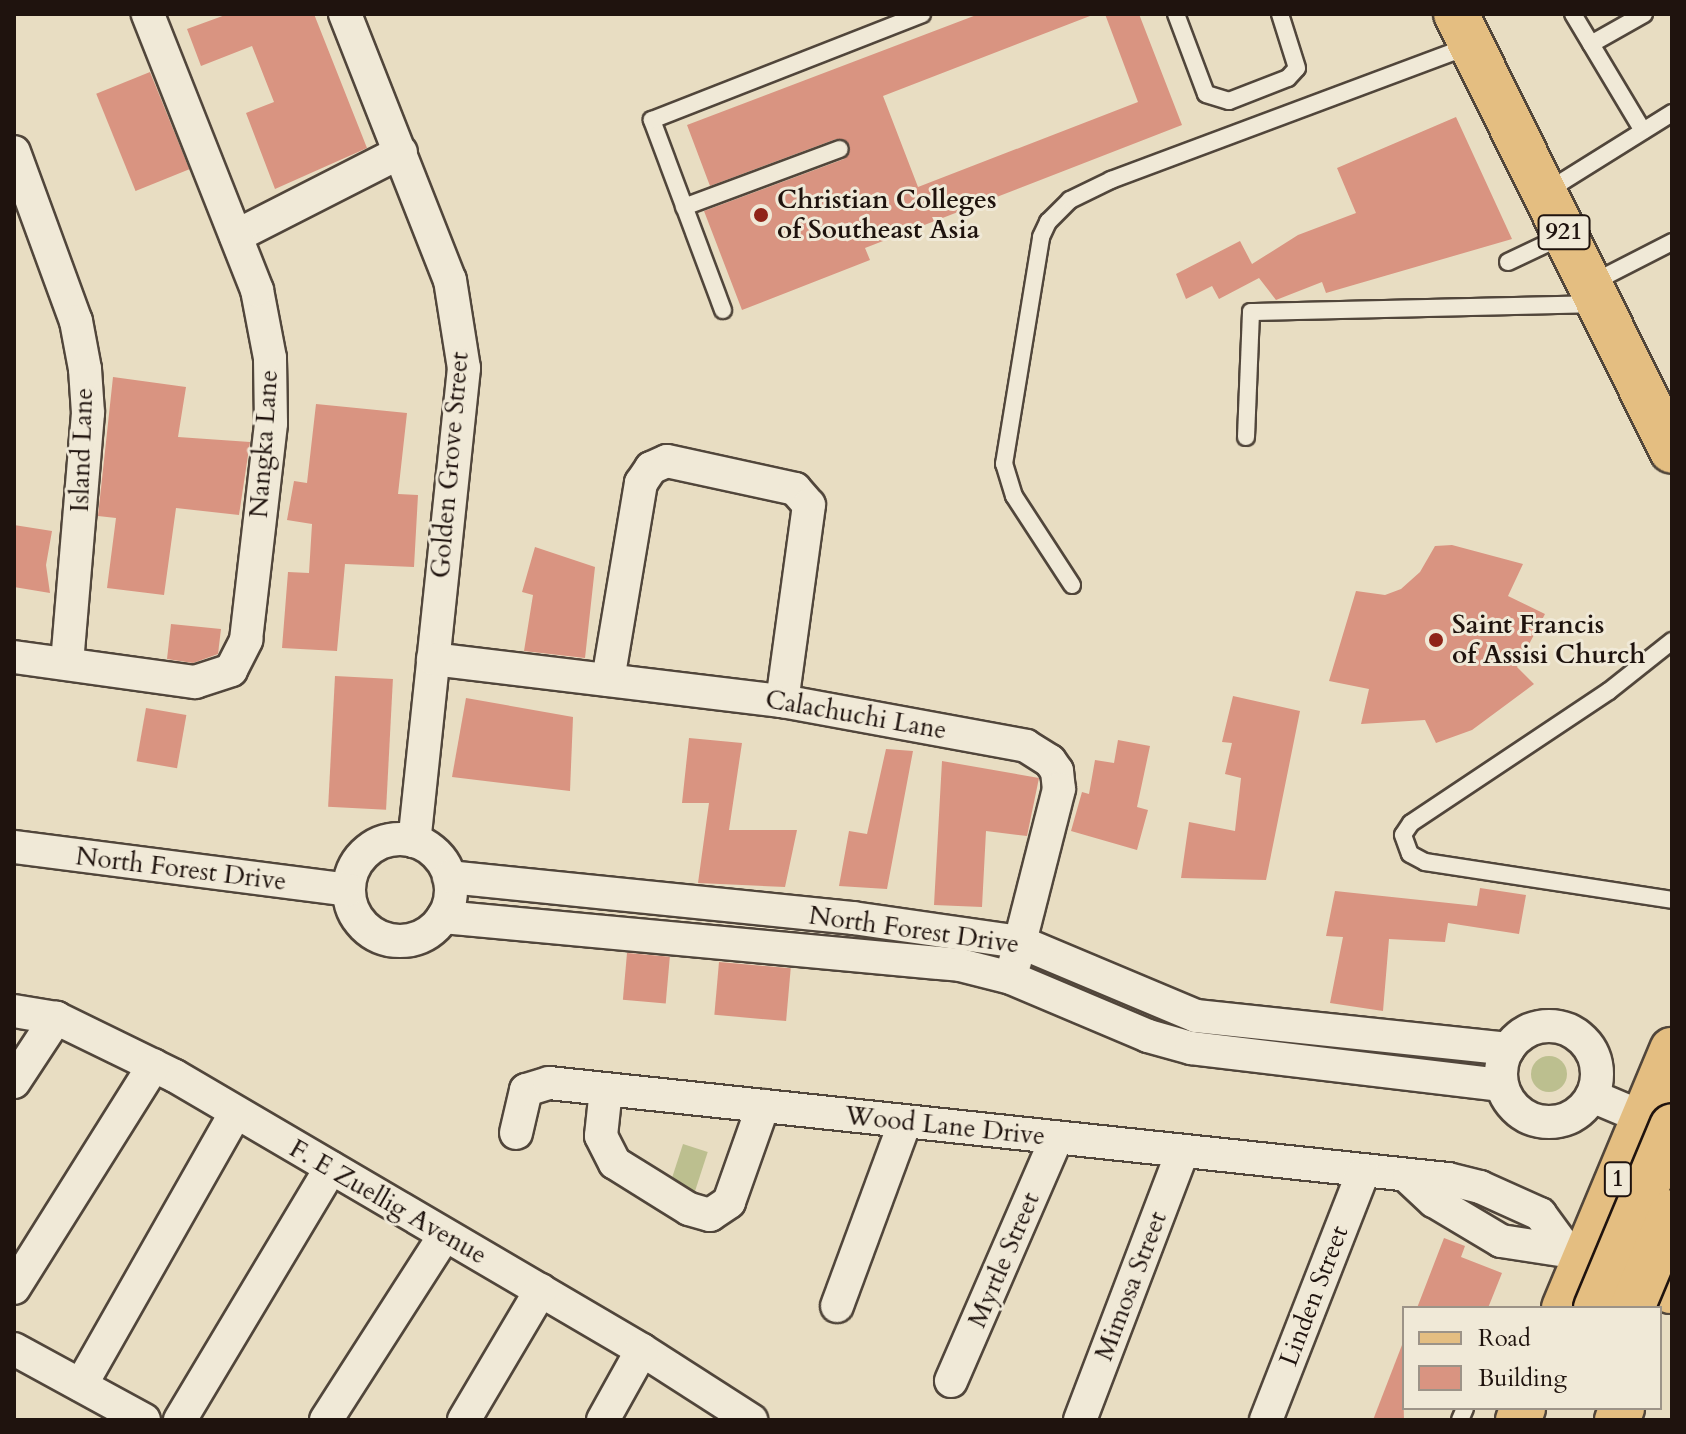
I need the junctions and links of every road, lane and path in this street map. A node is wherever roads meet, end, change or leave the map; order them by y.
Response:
1 (148, 14) edge
2 (345, 14) edge
3 (922, 14) edge
4 (1176, 14) edge
5 (1280, 14) edge
6 (1573, 14) edge
7 (1644, 14) edge
8 (1464, 30) edge
9 (1591, 44) junction
10 (1672, 113) edge
11 (1643, 131) junction
12 (840, 149) dead end
13 (14, 152) edge
14 (401, 152) junction
15 (1544, 193) junction
16 (684, 207) junction
17 (1565, 235) junction
18 (236, 236) junction
19 (1672, 242) edge
20 (1508, 262) dead end
21 (1594, 294) junction
22 (723, 310) dead end
23 (1246, 437) dead end
24 (1672, 451) edge
25 (1072, 585) dead end
26 (1672, 641) edge
27 (14, 657) edge
28 (433, 659) junction
29 (67, 663) junction
30 (608, 680) junction
31 (782, 701) junction
32 (414, 841) junction
33 (14, 847) edge
34 (449, 877) junction
35 (348, 890) junction
36 (1672, 900) edge
37 (443, 917) junction
38 (1020, 942) junction
39 (1011, 978) junction
40 (14, 1011) edge
41 (56, 1018) junction
42 (1404, 1039) junction
43 (1508, 1049) junction
44 (1672, 1050) edge
45 (154, 1065) junction
46 (1400, 1073) junction
47 (14, 1082) edge
48 (1502, 1085) junction
49 (606, 1089) junction
50 (1592, 1096) junction
51 (763, 1106) junction
52 (235, 1114) junction
53 (905, 1122) junction
54 (1663, 1124) edge
55 (516, 1133) dead end
56 (1056, 1139) junction
57 (1182, 1153) junction
58 (331, 1168) junction
59 (1363, 1173) junction
60 (1672, 1212) edge
61 (444, 1236) junction
62 (1575, 1252) junction
63 (14, 1288) edge
64 (541, 1290) junction
65 (1659, 1301) edge
66 (837, 1306) dead end
67 (1564, 1306) edge
68 (1597, 1306) edge
69 (14, 1349) edge
70 (642, 1350) junction
71 (951, 1381) dead end
72 (81, 1385) junction
73 (144, 1420) edge
74 (180, 1420) edge
75 (326, 1420) edge
76 (464, 1420) edge
77 (603, 1420) edge
78 (751, 1420) edge
79 (1080, 1420) edge
80 (1266, 1420) edge

1 - 18 street, Nangka Lane
2 - 14 street, Golden Grove Street
3 - 16 lane
4 - 5 lane
6 - 9 lane
7 - 9 lane
8 - 15 main road, 921
8 - 25 lane
9 - 11 lane
10 - 11 lane
11 - 15 lane
12 - 16 lane
13 - 29 street, Island Lane
14 - 18 street
14 - 28 street, Golden Grove Street
15 - 17 main road, 921
16 - 22 lane
17 - 20 lane
17 - 21 main road, 921
18 - 29 street, Nangka Lane
19 - 21 lane
21 - 23 lane
21 - 24 main road, 921
26 - 36 lane
27 - 29 street, Nangka Lane
28 - 30 street, Calachuchi Lane
28 - 32 street, Golden Grove Street
30 - 31 street, Calachuchi Lane
30 - 31 street
31 - 38 street, Calachuchi Lane
32 - 34 street
32 - 35 street
33 - 35 street, North Forest Drive
34 - 37 street
34 - 38 street, North Forest Drive
35 - 37 street
37 - 39 street, North Forest Drive
38 - 39 street, Calachuchi Lane
38 - 42 street, North Forest Drive
39 - 46 street, North Forest Drive
40 - 41 street, F. E Zuellig Avenue
41 - 45 street, F. E Zuellig Avenue
41 - 47 street
42 - 43 street, North Forest Drive
42 - 46 street
43 - 48 street
43 - 50 street
44 - 54 main road, 1
45 - 52 street, F. E Zuellig Avenue
45 - 63 street
46 - 48 street, North Forest Drive
48 - 50 street
49 - 51 street, Wood Lane Drive
49 - 51 street
49 - 55 street, Wood Lane Drive
50 - 54 street
51 - 53 street, Wood Lane Drive
52 - 58 street, F. E Zuellig Avenue
52 - 72 street
53 - 56 street, Wood Lane Drive
53 - 66 street
54 - 62 main road, 1
54 - 68 main road, 1, bridge
56 - 57 street, Wood Lane Drive
56 - 71 street, Myrtle Street
57 - 59 street, Wood Lane Drive
57 - 79 street, Mimosa Street
58 - 61 street, F. E Zuellig Avenue
58 - 74 street
59 - 62 street, Wood Lane Drive
59 - 80 street, Linden Street
60 - 65 main road, bridge
61 - 64 street, F. E Zuellig Avenue
61 - 75 street
62 - 65 main road
62 - 67 main road, 1
64 - 70 street, F. E Zuellig Avenue
64 - 76 street
69 - 72 street
70 - 77 street
70 - 78 street, F. E Zuellig Avenue
72 - 73 street

